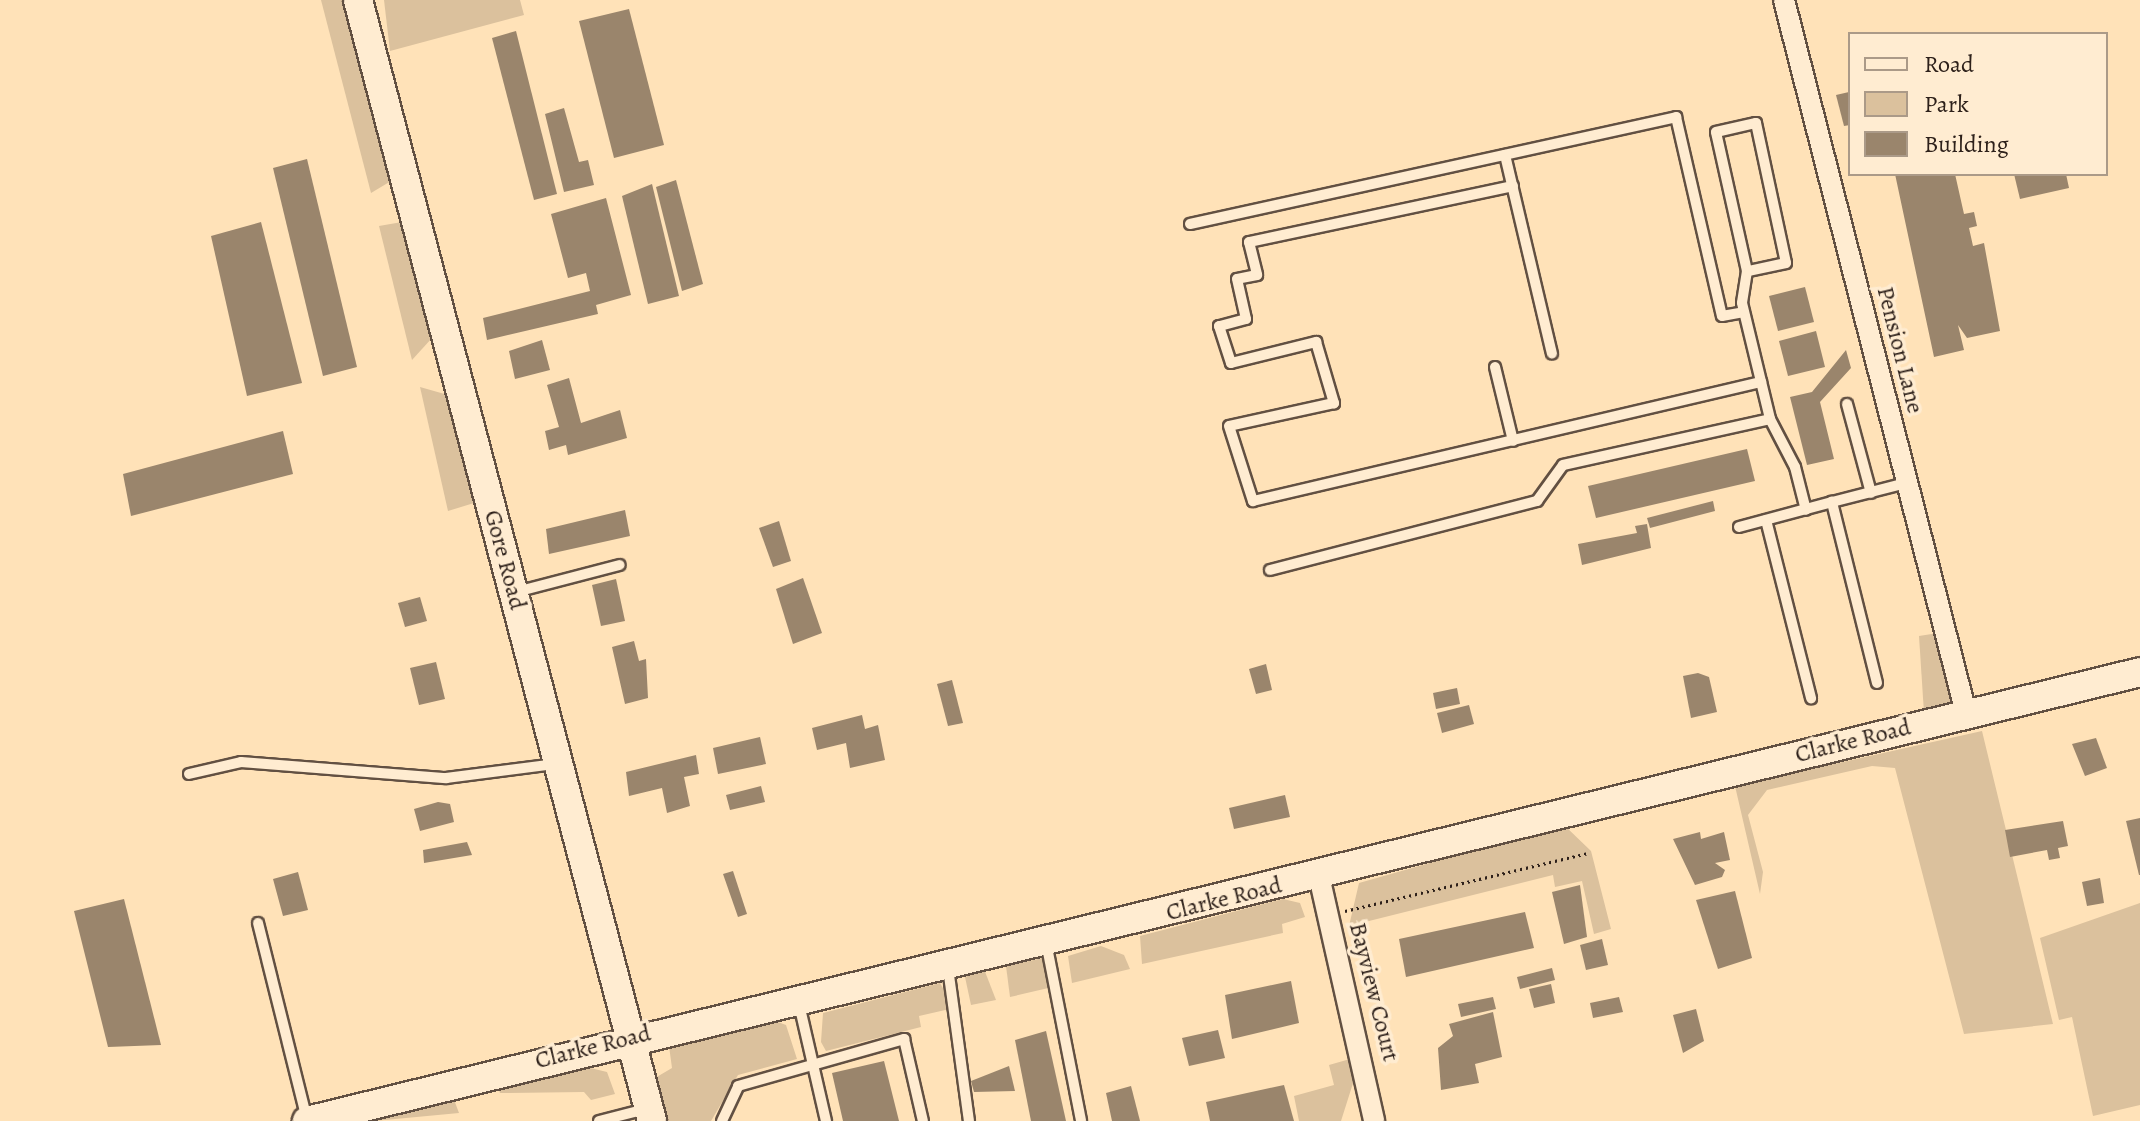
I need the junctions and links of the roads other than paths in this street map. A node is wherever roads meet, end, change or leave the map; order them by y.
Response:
1 (358, 0) edge
2 (1784, 0) edge
3 (1505, 155) junction
4 (1513, 186) junction
5 (1190, 224) dead end
6 (1747, 271) junction
7 (1744, 312) junction
8 (1552, 354) dead end
9 (1495, 367) dead end
10 (1761, 382) junction
11 (1847, 404) dead end
12 (1770, 419) junction
13 (1513, 441) junction
14 (1906, 483) junction
15 (1871, 493) junction
16 (1832, 502) junction
17 (1806, 510) junction
18 (1766, 520) junction
19 (1739, 527) dead end
20 (620, 565) dead end
21 (1270, 570) dead end
22 (514, 593) junction
23 (2140, 672) edge
24 (1877, 683) dead end
25 (1811, 698) dead end
26 (1966, 713) junction
27 (558, 763) junction
28 (189, 774) dead end
29 (1319, 876) junction
30 (258, 923) dead end
31 (1046, 942) junction
32 (948, 966) junction
33 (798, 1002) junction
34 (629, 1037) junction
35 (813, 1063) junction
36 (650, 1115) edge
37 (318, 1120) edge
38 (599, 1121) edge
39 (722, 1121) edge
40 (826, 1121) edge
41 (923, 1121) edge
42 (969, 1121) edge
43 (1081, 1121) edge
44 (1374, 1121) edge

1 - 22 main road, Gore Road
2 - 14 street, Pension Lane
3 - 4 lane
3 - 5 lane
3 - 7 lane
4 - 8 lane
4 - 13 lane
6 - 6 lane
6 - 7 lane
7 - 10 lane
9 - 13 lane
10 - 12 lane
10 - 13 lane
11 - 15 lane
12 - 17 lane
12 - 21 lane
14 - 15 lane
14 - 26 street, Pension Lane
15 - 16 lane
16 - 17 lane
16 - 24 lane
17 - 18 lane
18 - 19 lane
18 - 25 lane
20 - 22 lane
22 - 27 main road, Gore Road
23 - 26 main road, Clarke Road
26 - 29 main road, Clarke Road
27 - 28 lane
27 - 34 main road, Gore Road
29 - 31 main road, Clarke Road
29 - 44 street, Bayview Court
30 - 37 lane
31 - 32 main road, Clarke Road
31 - 43 lane
32 - 33 main road, Clarke Road
32 - 42 lane
33 - 34 main road, Clarke Road
33 - 35 lane
34 - 36 main road, Gore Road
34 - 37 main road, Clarke Road
35 - 39 lane
35 - 40 lane
35 - 41 lane
36 - 38 lane

